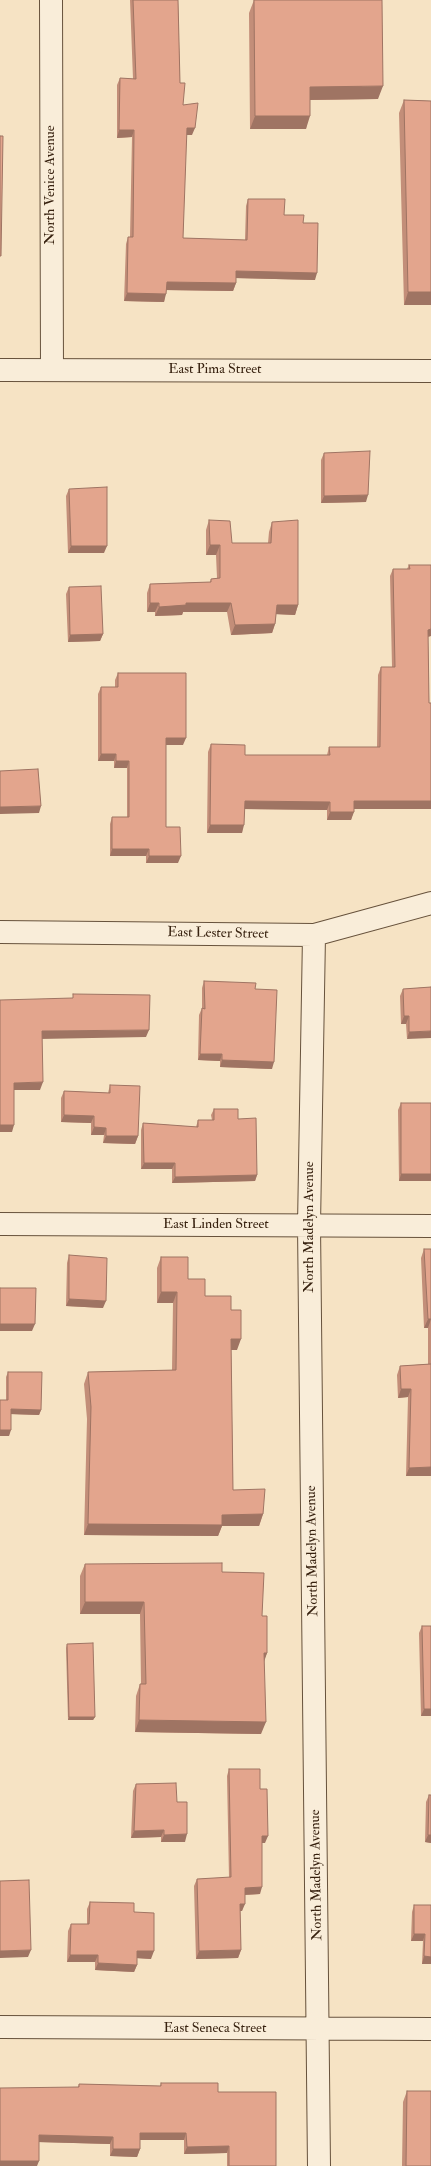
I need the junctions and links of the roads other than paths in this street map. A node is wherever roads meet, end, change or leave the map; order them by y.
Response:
1 (51, 0) edge
2 (52, 369) junction
3 (0, 370) edge
4 (431, 371) edge
5 (431, 903) edge
6 (0, 932) edge
7 (314, 935) junction
8 (0, 1224) edge
9 (309, 1225) junction
10 (431, 1226) edge
11 (0, 2027) edge
12 (431, 2029) edge
13 (319, 2030) junction
14 (319, 2166) edge

1 - 2 street, North Venice Avenue
2 - 3 street, East Pima Street
2 - 4 street, East Pima Street
5 - 7 street, East Lester Street
6 - 7 street, East Lester Street
7 - 9 street, North Madelyn Avenue
8 - 9 street, East Linden Street
9 - 10 street, East Linden Street
9 - 13 street, North Madelyn Avenue
11 - 13 street, East Seneca Street
12 - 13 street, East Seneca Street
13 - 14 street, North Madelyn Avenue

